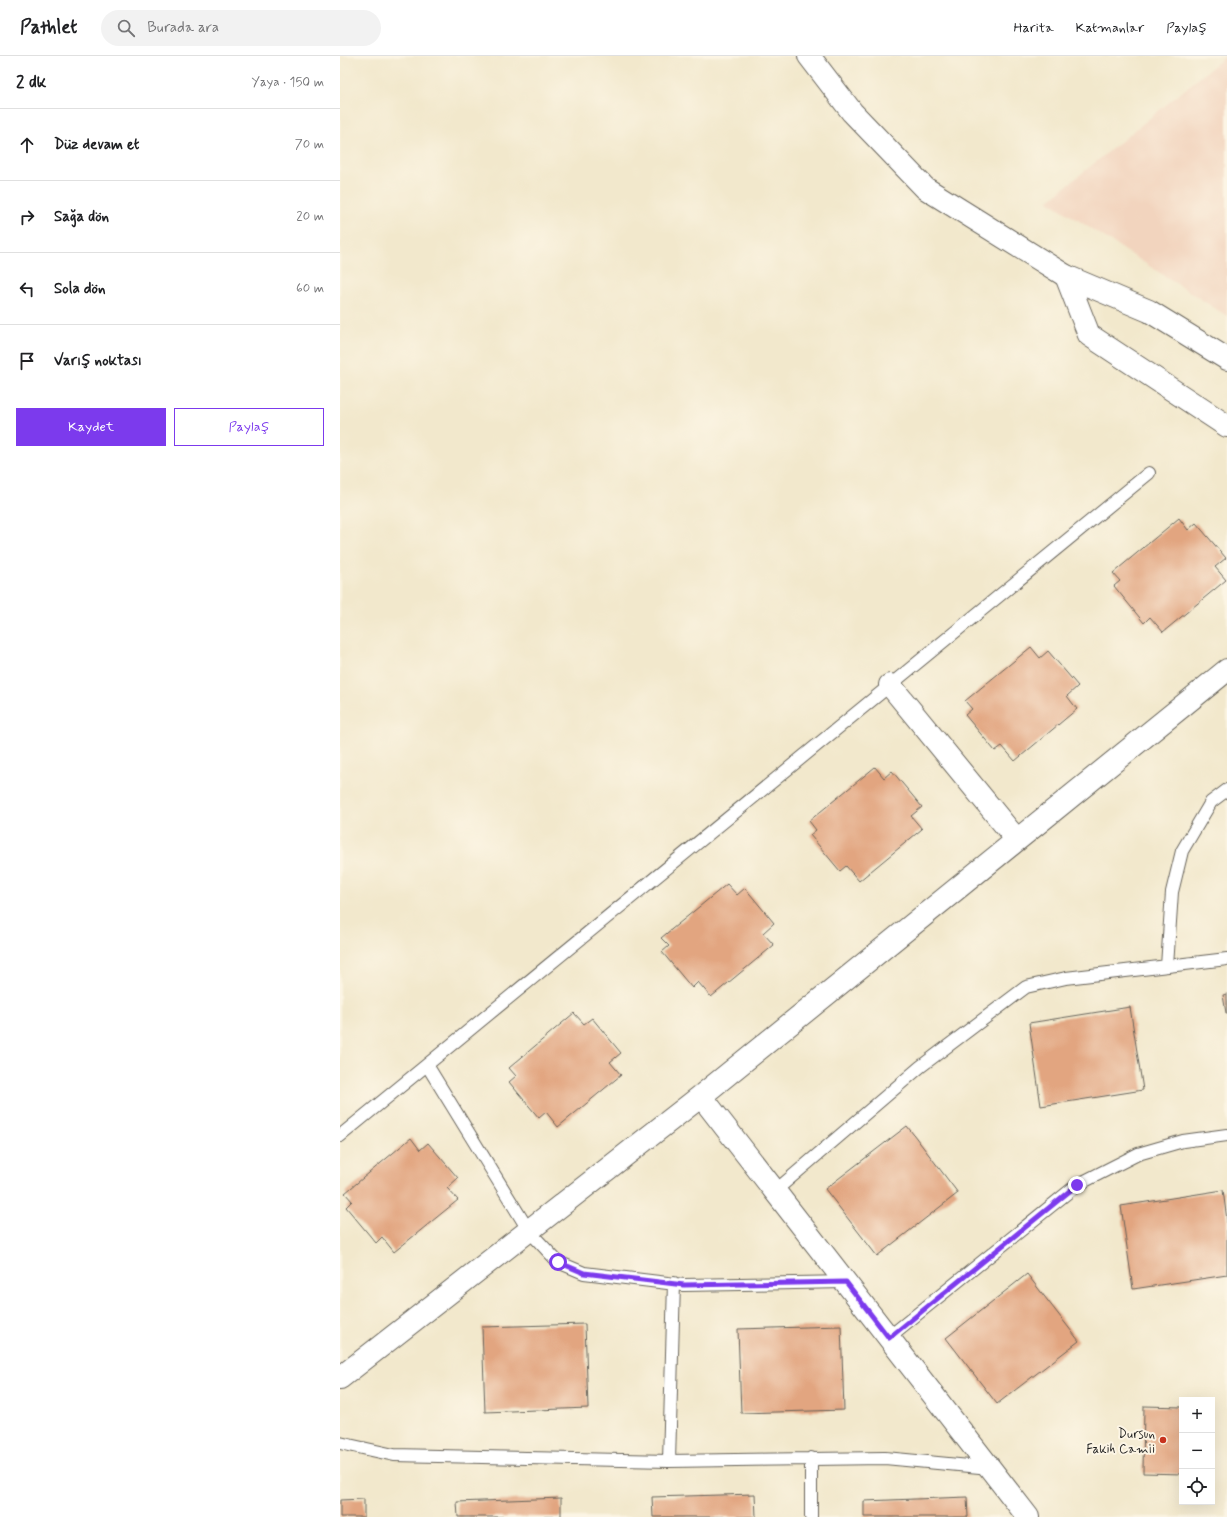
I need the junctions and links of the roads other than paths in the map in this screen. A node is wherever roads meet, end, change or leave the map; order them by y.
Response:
1 (809, 56) edge
2 (1066, 276) junction
3 (1227, 359) edge
4 (1227, 426) edge
5 (1148, 473) dead end
6 (1227, 670) edge
7 (890, 685) junction
8 (1227, 790) edge
9 (1017, 840) junction
10 (1227, 959) edge
11 (1168, 966) junction
12 (427, 1065) junction
13 (701, 1096) junction
14 (1227, 1135) edge
15 (340, 1136) edge
16 (775, 1191) junction
17 (529, 1230) junction
18 (846, 1282) junction
19 (674, 1283) junction
20 (889, 1338) junction
21 (340, 1378) edge
22 (340, 1443) edge
23 (810, 1458) junction
24 (669, 1461) junction
25 (990, 1468) junction
26 (811, 1517) edge
27 (1028, 1517) edge

1 - 2 street
2 - 3 street
2 - 4 street
5 - 7 lane
6 - 9 street
7 - 9 street
7 - 12 lane
8 - 11 lane
9 - 13 street
10 - 11 lane
11 - 16 lane
12 - 15 lane
12 - 17 lane
13 - 16 street
13 - 17 street
14 - 20 lane
16 - 18 street
17 - 19 lane
17 - 21 street
18 - 19 lane
18 - 20 street
19 - 24 lane
20 - 25 street
22 - 24 lane
23 - 24 lane
23 - 25 lane
23 - 26 lane
25 - 27 street

